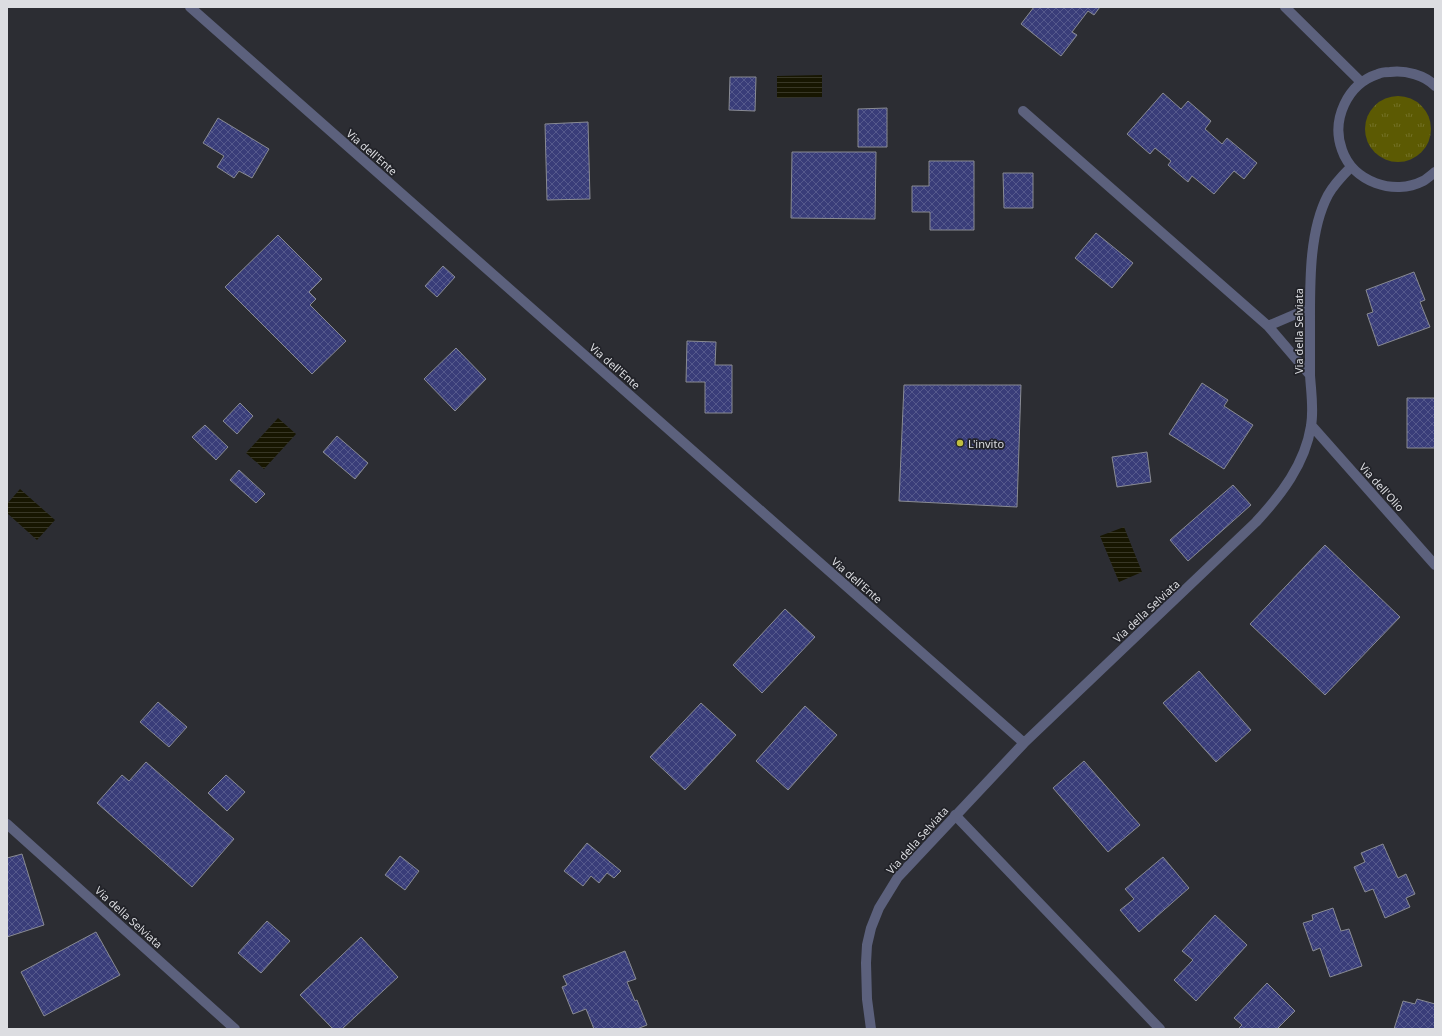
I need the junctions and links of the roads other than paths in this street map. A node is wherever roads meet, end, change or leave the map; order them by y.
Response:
1 (190, 7) edge
2 (1285, 7) edge
3 (1361, 82) junction
4 (1435, 86) edge
5 (1023, 111) dead end
6 (1351, 167) junction
7 (1435, 172) edge
8 (1310, 308) junction
9 (1268, 326) junction
10 (1310, 375) junction
11 (1311, 426) junction
12 (1435, 565) edge
13 (1024, 743) junction
14 (955, 815) junction
15 (7, 824) edge
16 (235, 1029) edge
17 (871, 1029) edge
18 (1160, 1029) edge

1 - 13 street, Via dell'Ente
2 - 3 street
3 - 4 street
3 - 6 street
5 - 9 street
6 - 7 street
6 - 8 street, Via della Selviata
8 - 9 street
8 - 10 street, Via della Selviata
9 - 10 street
10 - 11 street, Via della Selviata
11 - 12 street, Via dell'Olio
11 - 13 street, Via della Selviata
13 - 14 street, Via della Selviata
14 - 17 street, Via della Selviata
14 - 18 street
15 - 16 street, Via della Selviata

